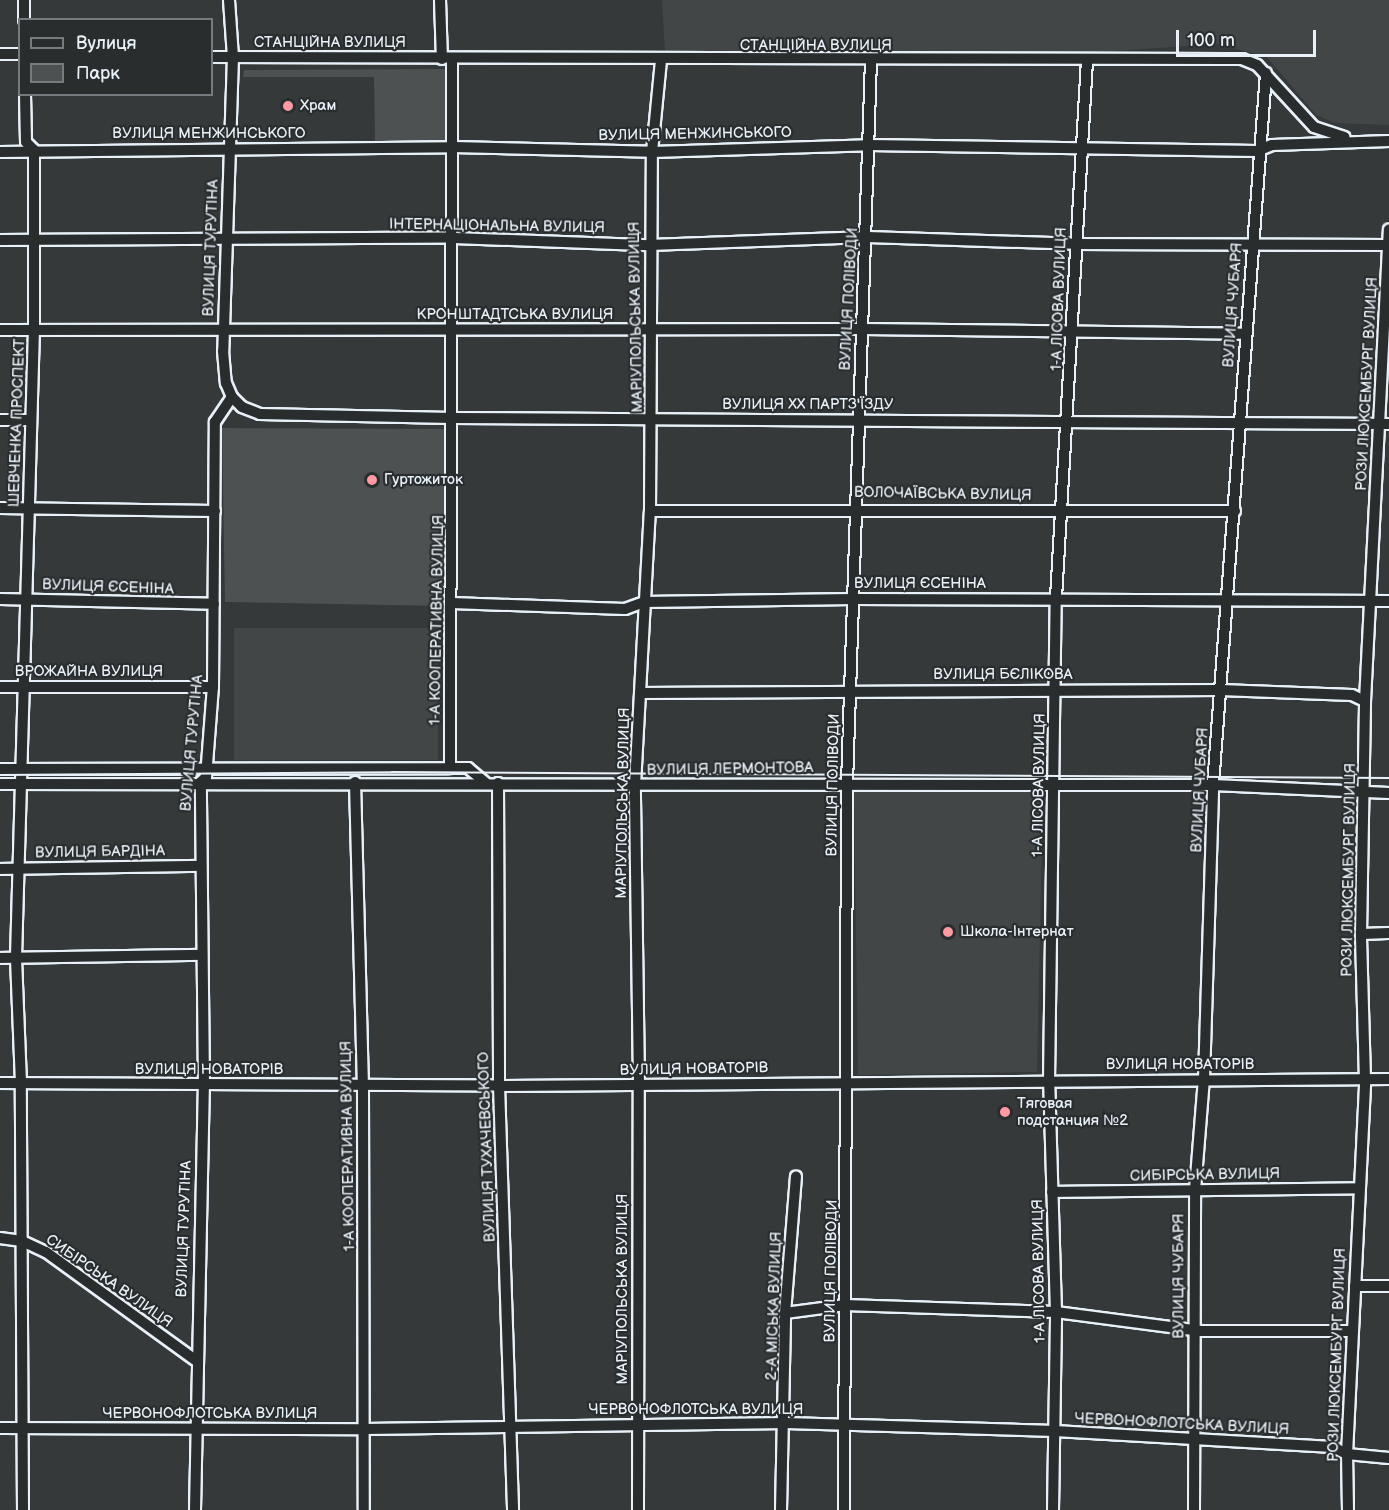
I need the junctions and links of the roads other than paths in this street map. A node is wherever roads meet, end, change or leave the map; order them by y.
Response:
1 (24, 0) edge
2 (229, 0) edge
3 (440, 0) edge
4 (24, 18) edge
5 (0, 54) edge
6 (18, 54) edge
7 (213, 57) edge
8 (233, 57) junction
9 (447, 59) junction
10 (661, 60) junction
11 (871, 61) junction
12 (1087, 61) junction
13 (1266, 73) junction
14 (25, 96) edge
15 (1389, 140) edge
16 (869, 145) junction
17 (453, 147) junction
18 (231, 149) junction
19 (1083, 149) junction
20 (34, 150) junction
21 (1257, 151) junction
22 (0, 152) edge
23 (652, 152) junction
24 (1389, 230) edge
25 (868, 237) junction
26 (226, 238) junction
27 (454, 238) junction
28 (0, 240) edge
29 (33, 240) junction
30 (1075, 244) junction
31 (649, 245) junction
32 (1252, 245) junction
33 (1389, 245) edge
34 (451, 329) junction
35 (863, 329) junction
36 (0, 330) edge
37 (34, 330) junction
38 (653, 331) junction
39 (223, 332) junction
40 (1071, 333) junction
41 (1246, 334) junction
42 (232, 397) junction
43 (452, 418) junction
44 (0, 420) edge
45 (32, 420) junction
46 (652, 420) junction
47 (1069, 420) junction
48 (859, 421) junction
49 (1240, 422) junction
50 (1384, 424) edge
51 (0, 508) edge
52 (856, 508) junction
53 (30, 509) junction
54 (215, 511) junction
55 (650, 511) junction
56 (1062, 511) junction
57 (1235, 511) junction
58 (1056, 598) junction
59 (0, 599) edge
60 (24, 599) junction
61 (853, 599) junction
62 (1227, 599) junction
63 (1372, 600) junction
64 (1389, 601) edge
65 (644, 602) junction
66 (452, 603) junction
67 (214, 604) junction
68 (24, 686) junction
69 (0, 687) edge
70 (213, 687) junction
71 (1055, 690) junction
72 (1221, 690) junction
73 (849, 692) junction
74 (640, 693) junction
75 (1365, 701) junction
76 (450, 768) junction
77 (23, 769) junction
78 (207, 769) junction
79 (0, 770) edge
80 (201, 782) junction
81 (355, 782) junction
82 (486, 783) junction
83 (498, 783) junction
84 (847, 783) junction
85 (0, 784) edge
86 (22, 784) junction
87 (1054, 785) junction
88 (1213, 785) junction
89 (635, 786) junction
90 (1366, 793) junction
91 (1389, 793) edge
92 (200, 866) junction
93 (21, 868) junction
94 (0, 869) edge
95 (1389, 933) edge
96 (1362, 934) junction
97 (200, 955) junction
98 (16, 957) junction
99 (0, 958) edge
100 (1204, 1079) junction
101 (1389, 1079) edge
102 (1049, 1080) junction
103 (1365, 1080) junction
104 (849, 1082) junction
105 (0, 1083) edge
106 (21, 1083) junction
107 (639, 1084) junction
108 (363, 1085) junction
109 (204, 1086) junction
110 (499, 1086) junction
111 (796, 1176) dead end
112 (1359, 1188) junction
113 (1195, 1190) junction
114 (1052, 1192) junction
115 (0, 1238) edge
116 (22, 1240) junction
117 (1355, 1286) junction
118 (1389, 1286) edge
119 (845, 1305) junction
120 (1056, 1312) junction
121 (786, 1313) junction
122 (1194, 1329) junction
123 (1353, 1331) junction
124 (195, 1360) junction
125 (786, 1423) junction
126 (637, 1424) junction
127 (844, 1426) junction
128 (511, 1427) junction
129 (0, 1428) edge
130 (21, 1428) junction
131 (198, 1429) junction
132 (364, 1429) junction
133 (1055, 1431) junction
134 (1193, 1442) junction
135 (1347, 1454) junction
136 (1389, 1458) edge
137 (23, 1510) edge
138 (195, 1510) edge
139 (364, 1510) edge
140 (513, 1510) edge
141 (638, 1510) edge
142 (781, 1510) edge
143 (844, 1510) edge
144 (1053, 1510) edge
145 (1194, 1510) edge
146 (1348, 1510) edge

1 - 4 street
2 - 8 street, ВУЛИЦЯ ТУРУТІНА
3 - 9 street, 1-А КООПЕРАТИВНА ВУЛИЦЯ
5 - 6 street
7 - 8 street, СТАНЦІЙНА ВУЛИЦЯ
8 - 9 street, СТАНЦІЙНА ВУЛИЦЯ
8 - 18 street, ВУЛИЦЯ ТУРУТІНА
9 - 10 street, СТАНЦІЙНА ВУЛИЦЯ
9 - 17 street, 1-А КООПЕРАТИВНА ВУЛИЦЯ
10 - 11 street, СТАНЦІЙНА ВУЛИЦЯ
10 - 23 street, МАРІУПОЛЬСЬКА ВУЛИЦЯ
11 - 12 street, СТАНЦІЙНА ВУЛИЦЯ
11 - 16 street, ВУЛИЦЯ ПОЛІВОДИ
12 - 13 street, СТАНЦІЙНА ВУЛИЦЯ
12 - 19 street, 1-А ЛІСОВА ВУЛИЦЯ
13 - 15 street, СТАНЦІЙНА ВУЛИЦЯ
13 - 21 street, ВУЛИЦЯ ЧУБАРЯ
14 - 20 street, ШЕВЧЕНКА ПРОСПЕКТ
15 - 21 street, ВУЛИЦЯ МЕНЖИНСЬКОГО
16 - 19 street, ВУЛИЦЯ МЕНЖИНСЬКОГО
16 - 23 street, ВУЛИЦЯ МЕНЖИНСЬКОГО
16 - 25 street, ВУЛИЦЯ ПОЛІВОДИ
17 - 18 street, ВУЛИЦЯ МЕНЖИНСЬКОГО
17 - 23 street, ВУЛИЦЯ МЕНЖИНСЬКОГО
17 - 27 street, 1-А КООПЕРАТИВНА ВУЛИЦЯ
18 - 20 street, ВУЛИЦЯ МЕНЖИНСЬКОГО
18 - 26 street, ВУЛИЦЯ ТУРУТІНА
19 - 21 street, ВУЛИЦЯ МЕНЖИНСЬКОГО
19 - 30 street, 1-А ЛІСОВА ВУЛИЦЯ
20 - 22 street, ВУЛИЦЯ МЕНЖИНСЬКОГО
20 - 29 street, ШЕВЧЕНКА ПРОСПЕКТ
21 - 32 street, ВУЛИЦЯ ЧУБАРЯ
23 - 31 street, МАРІУПОЛЬСЬКА ВУЛИЦЯ
24 - 33 street, РОЗИ ЛЮКСЕМБУРГ ВУЛИЦЯ
25 - 30 street, ІНТЕРНАЦІОНАЛЬНА ВУЛИЦЯ
25 - 31 street, ІНТЕРНАЦІОНАЛЬНА ВУЛИЦЯ
25 - 35 street, ВУЛИЦЯ ПОЛІВОДИ
26 - 27 street, ІНТЕРНАЦІОНАЛЬНА ВУЛИЦЯ
26 - 29 street, ІНТЕРНАЦІОНАЛЬНА ВУЛИЦЯ
26 - 39 street, ВУЛИЦЯ ТУРУТІНА
27 - 31 street, ІНТЕРНАЦІОНАЛЬНА ВУЛИЦЯ
27 - 34 street, 1-А КООПЕРАТИВНА ВУЛИЦЯ
28 - 29 street, ІНТЕРНАЦІОНАЛЬНА ВУЛИЦЯ
29 - 37 street, ШЕВЧЕНКА ПРОСПЕКТ
30 - 32 street, ІНТЕРНАЦІОНАЛЬНА ВУЛИЦЯ
30 - 40 street, 1-А ЛІСОВА ВУЛИЦЯ
31 - 38 street, МАРІУПОЛЬСЬКА ВУЛИЦЯ
32 - 33 street, ІНТЕРНАЦІОНАЛЬНА ВУЛИЦЯ
32 - 41 street, ВУЛИЦЯ ЧУБАРЯ
33 - 50 street, РОЗИ ЛЮКСЕМБУРГ ВУЛИЦЯ
34 - 38 street, КРОНШТАДТСЬКА ВУЛИЦЯ
34 - 39 street, КРОНШТАДТСЬКА ВУЛИЦЯ
34 - 43 street, 1-А КООПЕРАТИВНА ВУЛИЦЯ
35 - 38 street, КРОНШТАДТСЬКА ВУЛИЦЯ
35 - 40 street, КРОНШТАДТСЬКА ВУЛИЦЯ
35 - 48 street, ВУЛИЦЯ ПОЛІВОДИ
36 - 37 street, КРОНШТАДТСЬКА ВУЛИЦЯ
37 - 39 street, КРОНШТАДТСЬКА ВУЛИЦЯ
37 - 45 street, ШЕВЧЕНКА ПРОСПЕКТ
38 - 46 street, МАРІУПОЛЬСЬКА ВУЛИЦЯ
39 - 42 street, ВУЛИЦЯ ТУРУТІНА
40 - 41 street, КРОНШТАДТСЬКА ВУЛИЦЯ
40 - 47 street, 1-А ЛІСОВА ВУЛИЦЯ
41 - 49 street, ВУЛИЦЯ ЧУБАРЯ
42 - 43 street, ВУЛИЦЯ XX ПАРТЗ'ЇЗДУ
42 - 54 street, ВУЛИЦЯ ТУРУТІНА
43 - 46 street, ВУЛИЦЯ XX ПАРТЗ'ЇЗДУ
43 - 66 street, 1-А КООПЕРАТИВНА ВУЛИЦЯ
44 - 45 street
45 - 53 street, ШЕВЧЕНКА ПРОСПЕКТ
46 - 48 street, ВУЛИЦЯ XX ПАРТЗ'ЇЗДУ
46 - 55 street, МАРІУПОЛЬСЬКА ВУЛИЦЯ
47 - 48 street, ВУЛИЦЯ XX ПАРТЗ'ЇЗДУ
47 - 49 street, ВУЛИЦЯ XX ПАРТЗ'ЇЗДУ
47 - 56 street, 1-А ЛІСОВА ВУЛИЦЯ
48 - 52 street, ВУЛИЦЯ ПОЛІВОДИ
49 - 50 street, ВУЛИЦЯ XX ПАРТЗ'ЇЗДУ
49 - 57 street, ВУЛИЦЯ ЧУБАРЯ
50 - 63 street, РОЗИ ЛЮКСЕМБУРГ ВУЛИЦЯ
51 - 53 street
52 - 55 street, ВОЛОЧАЇВСЬКА ВУЛИЦЯ
52 - 56 street, ВОЛОЧАЇВСЬКА ВУЛИЦЯ
52 - 61 street, ВУЛИЦЯ ПОЛІВОДИ
53 - 54 street
53 - 60 street, ШЕВЧЕНКА ПРОСПЕКТ
54 - 67 street, ВУЛИЦЯ ТУРУТІНА
55 - 65 street, МАРІУПОЛЬСЬКА ВУЛИЦЯ
56 - 57 street, ВОЛОЧАЇВСЬКА ВУЛИЦЯ
56 - 58 street, 1-А ЛІСОВА ВУЛИЦЯ
57 - 62 street, ВУЛИЦЯ ЧУБАРЯ
58 - 61 street, ВУЛИЦЯ ЄСЕНІНА
58 - 62 street, ВУЛИЦЯ ЄСЕНІНА
58 - 71 street, 1-А ЛІСОВА ВУЛИЦЯ
59 - 60 street, ВУЛИЦЯ ЄСЕНІНА
60 - 67 street, ВУЛИЦЯ ЄСЕНІНА
60 - 68 street, ШЕВЧЕНКА ПРОСПЕКТ
61 - 65 street, ВУЛИЦЯ ЄСЕНІНА
61 - 73 street, ВУЛИЦЯ ПОЛІВОДИ
62 - 63 street, ВУЛИЦЯ ЄСЕНІНА
62 - 72 street, ВУЛИЦЯ ЧУБАРЯ
63 - 64 street, ВУЛИЦЯ ЄСЕНІНА
63 - 75 street, РОЗИ ЛЮКСЕМБУРГ ВУЛИЦЯ
65 - 66 street, ВУЛИЦЯ ЄСЕНІНА
65 - 74 street, МАРІУПОЛЬСЬКА ВУЛИЦЯ
66 - 76 street, 1-А КООПЕРАТИВНА ВУЛИЦЯ
67 - 70 street, ВУЛИЦЯ ТУРУТІНА
68 - 69 street, ВРОЖАЙНА ВУЛИЦЯ
68 - 70 street, ВРОЖАЙНА ВУЛИЦЯ
68 - 77 street, ШЕВЧЕНКА ПРОСПЕКТ
70 - 78 street, ВУЛИЦЯ ТУРУТІНА
71 - 72 street, ВУЛИЦЯ БЄЛІКОВА
71 - 73 street, ВУЛИЦЯ БЄЛІКОВА
71 - 87 street, 1-А ЛІСОВА ВУЛИЦЯ
72 - 75 street, ВУЛИЦЯ БЄЛІКОВА
72 - 88 street, ВУЛИЦЯ ЧУБАРЯ
73 - 74 street, ВУЛИЦЯ БЄЛІКОВА
73 - 84 street, ВУЛИЦЯ ПОЛІВОДИ
74 - 89 street, МАРІУПОЛЬСЬКА ВУЛИЦЯ
75 - 90 street, РОЗИ ЛЮКСЕМБУРГ ВУЛИЦЯ
76 - 78 street
76 - 82 street
77 - 78 street
77 - 79 street
77 - 86 street, ШЕВЧЕНКА ПРОСПЕКТ
78 - 80 street, ВУЛИЦЯ ТУРУТІНА
80 - 81 street, ВУЛИЦЯ ЛЕРМОНТОВА
80 - 86 street, ВУЛИЦЯ ЛЕРМОНТОВА
80 - 92 street, ВУЛИЦЯ ТУРУТІНА
81 - 82 street, ВУЛИЦЯ ЛЕРМОНТОВА
81 - 108 street, 1-А КООПЕРАТИВНА ВУЛИЦЯ
82 - 83 street, ВУЛИЦЯ ЛЕРМОНТОВА
83 - 89 street, ВУЛИЦЯ ЛЕРМОНТОВА
83 - 110 street, ВУЛИЦЯ ТУХАЧЕВСЬКОГО
84 - 87 street, ВУЛИЦЯ ЛЕРМОНТОВА
84 - 89 street, ВУЛИЦЯ ЛЕРМОНТОВА
84 - 104 street, ВУЛИЦЯ ПОЛІВОДИ
85 - 86 street, ВУЛИЦЯ ЛЕРМОНТОВА
86 - 93 street, ШЕВЧЕНКА ПРОСПЕКТ
87 - 88 street, ВУЛИЦЯ ЛЕРМОНТОВА
87 - 102 street, 1-А ЛІСОВА ВУЛИЦЯ
88 - 90 street, ВУЛИЦЯ ЛЕРМОНТОВА
88 - 100 street, ВУЛИЦЯ ЧУБАРЯ
89 - 107 street, МАРІУПОЛЬСЬКА ВУЛИЦЯ
90 - 91 street, ВУЛИЦЯ ЛЕРМОНТОВА
90 - 96 street, РОЗИ ЛЮКСЕМБУРГ ВУЛИЦЯ
92 - 93 street, ВУЛИЦЯ БАРДІНА
92 - 97 street, ВУЛИЦЯ ТУРУТІНА
93 - 94 street, ВУЛИЦЯ БАРДІНА
93 - 98 street, ШЕВЧЕНКА ПРОСПЕКТ
95 - 96 street
96 - 103 street, РОЗИ ЛЮКСЕМБУРГ ВУЛИЦЯ
97 - 98 street
97 - 109 street, ВУЛИЦЯ ТУРУТІНА
98 - 99 street
98 - 106 street, ШЕВЧЕНКА ПРОСПЕКТ
100 - 102 street, ВУЛИЦЯ НОВАТОРІВ
100 - 103 street, ВУЛИЦЯ НОВАТОРІВ
100 - 113 street, ВУЛИЦЯ ЧУБАРЯ
101 - 103 street, ВУЛИЦЯ НОВАТОРІВ
102 - 104 street, ВУЛИЦЯ НОВАТОРІВ
102 - 114 street, 1-А ЛІСОВА ВУЛИЦЯ
103 - 112 street, РОЗИ ЛЮКСЕМБУРГ ВУЛИЦЯ
104 - 107 street, ВУЛИЦЯ НОВАТОРІВ
104 - 119 street, ВУЛИЦЯ ПОЛІВОДИ
105 - 106 street, ВУЛИЦЯ НОВАТОРІВ
106 - 109 street, ВУЛИЦЯ НОВАТОРІВ
106 - 116 street, ШЕВЧЕНКА ПРОСПЕКТ
107 - 110 street, ВУЛИЦЯ НОВАТОРІВ
107 - 126 street, МАРІУПОЛЬСЬКА ВУЛИЦЯ
108 - 109 street, ВУЛИЦЯ НОВАТОРІВ
108 - 110 street, ВУЛИЦЯ НОВАТОРІВ
108 - 132 street, 1-А КООПЕРАТИВНА ВУЛИЦЯ
109 - 124 street, ВУЛИЦЯ ТУРУТІНА
110 - 128 street, ВУЛИЦЯ ТУХАЧЕВСЬКОГО
111 - 121 street, 2-А МІСЬКА ВУЛИЦЯ
112 - 113 street, СИБІРСЬКА ВУЛИЦЯ
112 - 117 street, РОЗИ ЛЮКСЕМБУРГ ВУЛИЦЯ
113 - 114 street, СИБІРСЬКА ВУЛИЦЯ
113 - 122 street, ВУЛИЦЯ ЧУБАРЯ
114 - 120 street, 1-А ЛІСОВА ВУЛИЦЯ
115 - 116 street, СИБІРСЬКА ВУЛИЦЯ
116 - 124 street, СИБІРСЬКА ВУЛИЦЯ
116 - 130 street, ШЕВЧЕНКА ПРОСПЕКТ
117 - 118 street
117 - 123 street, РОЗИ ЛЮКСЕМБУРГ ВУЛИЦЯ
119 - 120 street
119 - 121 street
119 - 127 street, ВУЛИЦЯ ПОЛІВОДИ
120 - 122 street
120 - 133 street, 1-А ЛІСОВА ВУЛИЦЯ
121 - 125 street, 2-А МІСЬКА ВУЛИЦЯ
122 - 123 street
122 - 134 street, ВУЛИЦЯ ЧУБАРЯ
123 - 135 street, РОЗИ ЛЮКСЕМБУРГ ВУЛИЦЯ
124 - 131 street, ВУЛИЦЯ ТУРУТІНА
125 - 126 street, ЧЕРВОНОФЛОТСЬКА ВУЛИЦЯ
125 - 127 street, ЧЕРВОНОФЛОТСЬКА ВУЛИЦЯ
125 - 142 street, 2-А МІСЬКА ВУЛИЦЯ
126 - 128 street, ЧЕРВОНОФЛОТСЬКА ВУЛИЦЯ
126 - 141 street, МАРІУПОЛЬСЬКА ВУЛИЦЯ
127 - 133 street, ЧЕРВОНОФЛОТСЬКА ВУЛИЦЯ
127 - 143 street, ВУЛИЦЯ ПОЛІВОДИ
128 - 132 street, ЧЕРВОНОФЛОТСЬКА ВУЛИЦЯ
128 - 140 street, ВУЛИЦЯ ТУХАЧЕВСЬКОГО
129 - 130 street, ЧЕРВОНОФЛОТСЬКА ВУЛИЦЯ
130 - 131 street, ЧЕРВОНОФЛОТСЬКА ВУЛИЦЯ
130 - 137 street, ШЕВЧЕНКА ПРОСПЕКТ
131 - 132 street, ЧЕРВОНОФЛОТСЬКА ВУЛИЦЯ
131 - 138 street, ВУЛИЦЯ ТУРУТІНА
132 - 139 street, 1-А КООПЕРАТИВНА ВУЛИЦЯ
133 - 134 street, ЧЕРВОНОФЛОТСЬКА ВУЛИЦЯ
133 - 144 street, 1-А ЛІСОВА ВУЛИЦЯ
134 - 135 street, ЧЕРВОНОФЛОТСЬКА ВУЛИЦЯ
134 - 145 street, ВУЛИЦЯ ЧУБАРЯ
135 - 136 street, ЧЕРВОНОФЛОТСЬКА ВУЛИЦЯ
135 - 146 street, РОЗИ ЛЮКСЕМБУРГ ВУЛИЦЯ

